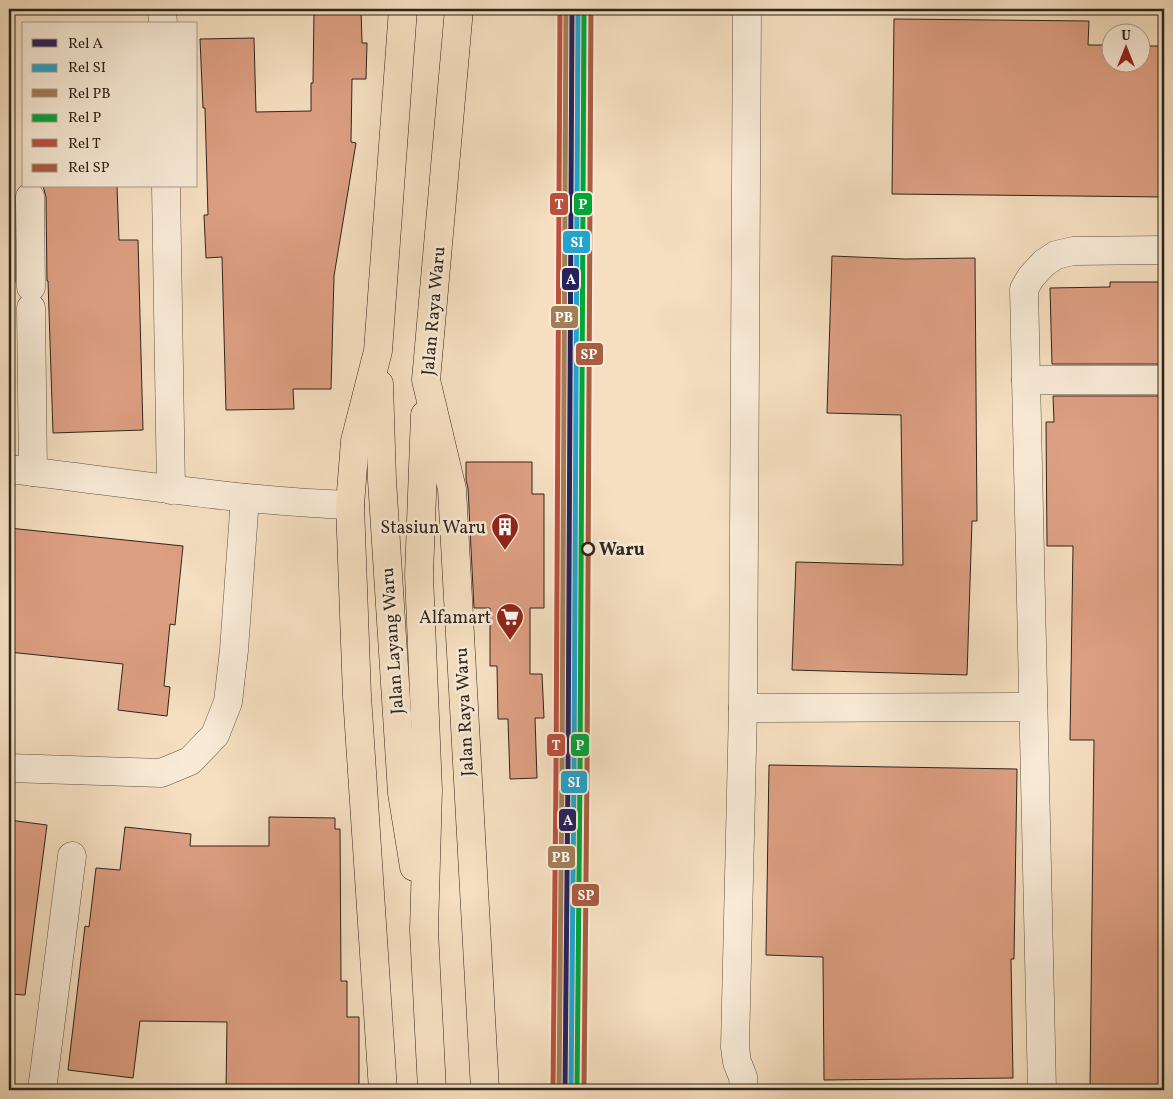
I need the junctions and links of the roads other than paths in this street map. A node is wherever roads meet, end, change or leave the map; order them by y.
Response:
1 (162, 9) edge
2 (403, 9) edge
3 (460, 9) edge
4 (747, 9) edge
5 (162, 22) edge
6 (166, 188) edge
7 (30, 197) dead end
8 (1164, 250) edge
9 (378, 351) junction
10 (426, 380) junction
11 (1026, 380) junction
12 (1164, 380) edge
13 (21, 470) edge
14 (172, 490) junction
15 (245, 498) junction
16 (350, 505) junction
17 (1033, 707) junction
18 (743, 708) junction
19 (9, 768) edge
20 (72, 856) dead end
21 (424, 930) junction
22 (42, 1090) edge
23 (383, 1090) edge
24 (432, 1090) edge
25 (485, 1090) edge
26 (744, 1090) edge
27 (1042, 1090) edge

1 - 5 lane
2 - 9 highway
3 - 10 highway, Jalan Raya Waru
4 - 18 lane
6 - 14 lane
7 - 13 lane
8 - 11 lane
9 - 16 highway
9 - 21 highway, Jalan Layang Waru
10 - 21 highway, Jalan Layang Waru
10 - 25 highway, Jalan Raya Waru
11 - 12 lane
11 - 17 lane
13 - 14 lane
14 - 15 lane
15 - 16 lane
15 - 19 lane
16 - 23 highway
17 - 18 lane
17 - 27 lane
18 - 26 lane
20 - 22 lane
21 - 24 highway, Jalan Layang Waru

